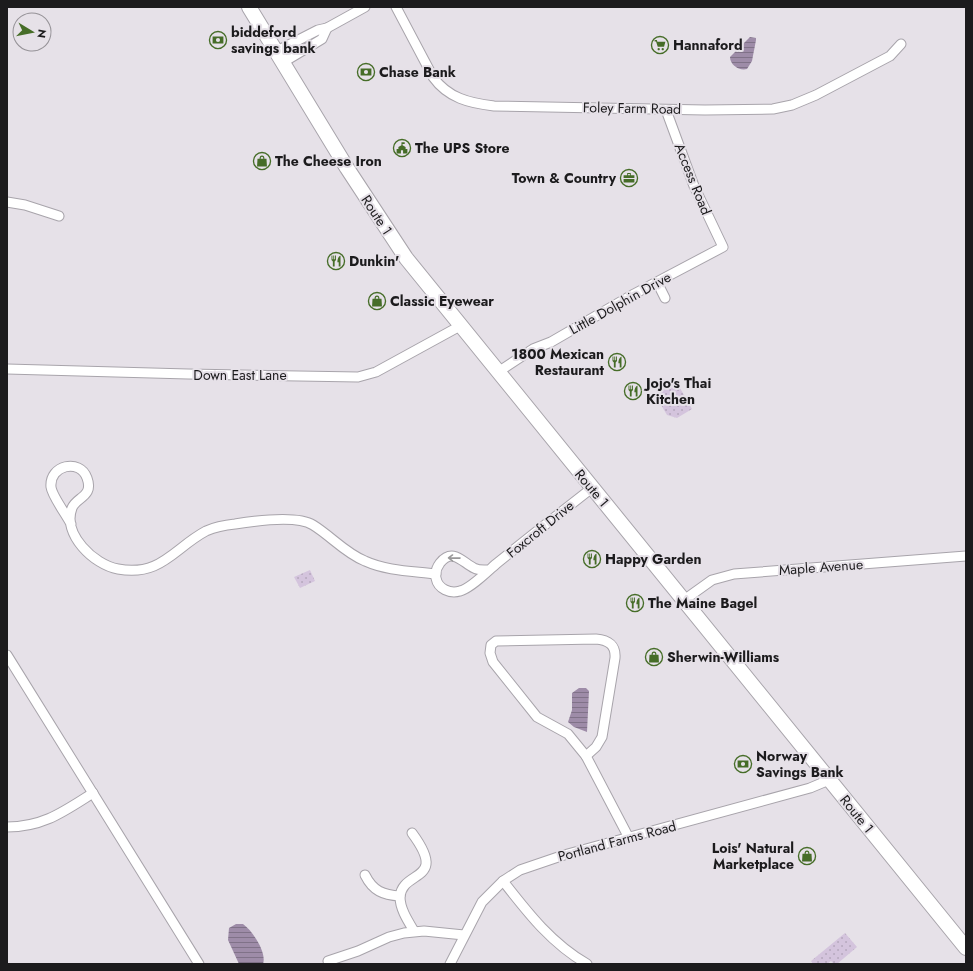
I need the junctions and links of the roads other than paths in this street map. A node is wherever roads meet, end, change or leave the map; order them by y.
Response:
1 (249, 7) edge
2 (365, 7) edge
3 (396, 7) edge
4 (327, 28) junction
5 (901, 44) dead end
6 (278, 57) junction
7 (666, 110) junction
8 (7, 202) edge
9 (59, 216) dead end
10 (722, 247) joint
11 (657, 282) junction
12 (665, 298) dead end
13 (460, 326) junction
14 (7, 369) edge
15 (498, 372) junction
16 (592, 488) junction
17 (71, 524) junction
18 (966, 556) edge
19 (489, 570) junction
20 (436, 574) junction
21 (684, 600) junction
22 (7, 655) edge
23 (586, 756) junction
24 (829, 780) junction
25 (93, 794) junction
26 (7, 826) edge
27 (412, 834) dead end
28 (629, 838) junction
29 (365, 875) dead end
30 (503, 881) junction
31 (400, 896) junction
32 (414, 931) junction
33 (464, 935) junction
34 (966, 948) edge
35 (328, 961) dead end
36 (199, 964) edge
37 (450, 964) edge
38 (587, 964) edge

1 - 6 main road, Route 1
2 - 4 street
3 - 7 street, Foley Farm Road
4 - 6 street
4 - 6 street
5 - 7 street, Foley Farm Road
6 - 13 main road, Route 1
7 - 10 street, Access Road
8 - 9 street
10 - 11 street, Little Dolphin Drive
11 - 12 street
11 - 15 street, Little Dolphin Drive
13 - 14 street, Down East Lane
13 - 15 main road, Route 1
15 - 16 main road, Route 1
16 - 19 street, Foxcroft Drive
16 - 21 main road, Route 1
17 - 17 street
17 - 20 street
18 - 21 street, Maple Avenue
19 -> 20 street
19 - 20 street, Foxcroft Drive
21 - 24 main road, Route 1
22 - 25 street
23 - 23 street
23 - 28 street
24 - 28 street, Portland Farms Road
24 - 34 main road, Route 1
25 - 26 street
25 - 36 street
27 - 31 street
28 - 30 street, Portland Farms Road
29 - 31 street
30 - 33 street, Portland Farms Road
30 - 38 street
31 - 32 street
32 - 33 street
32 - 35 street
33 - 37 street, Portland Farms Road

